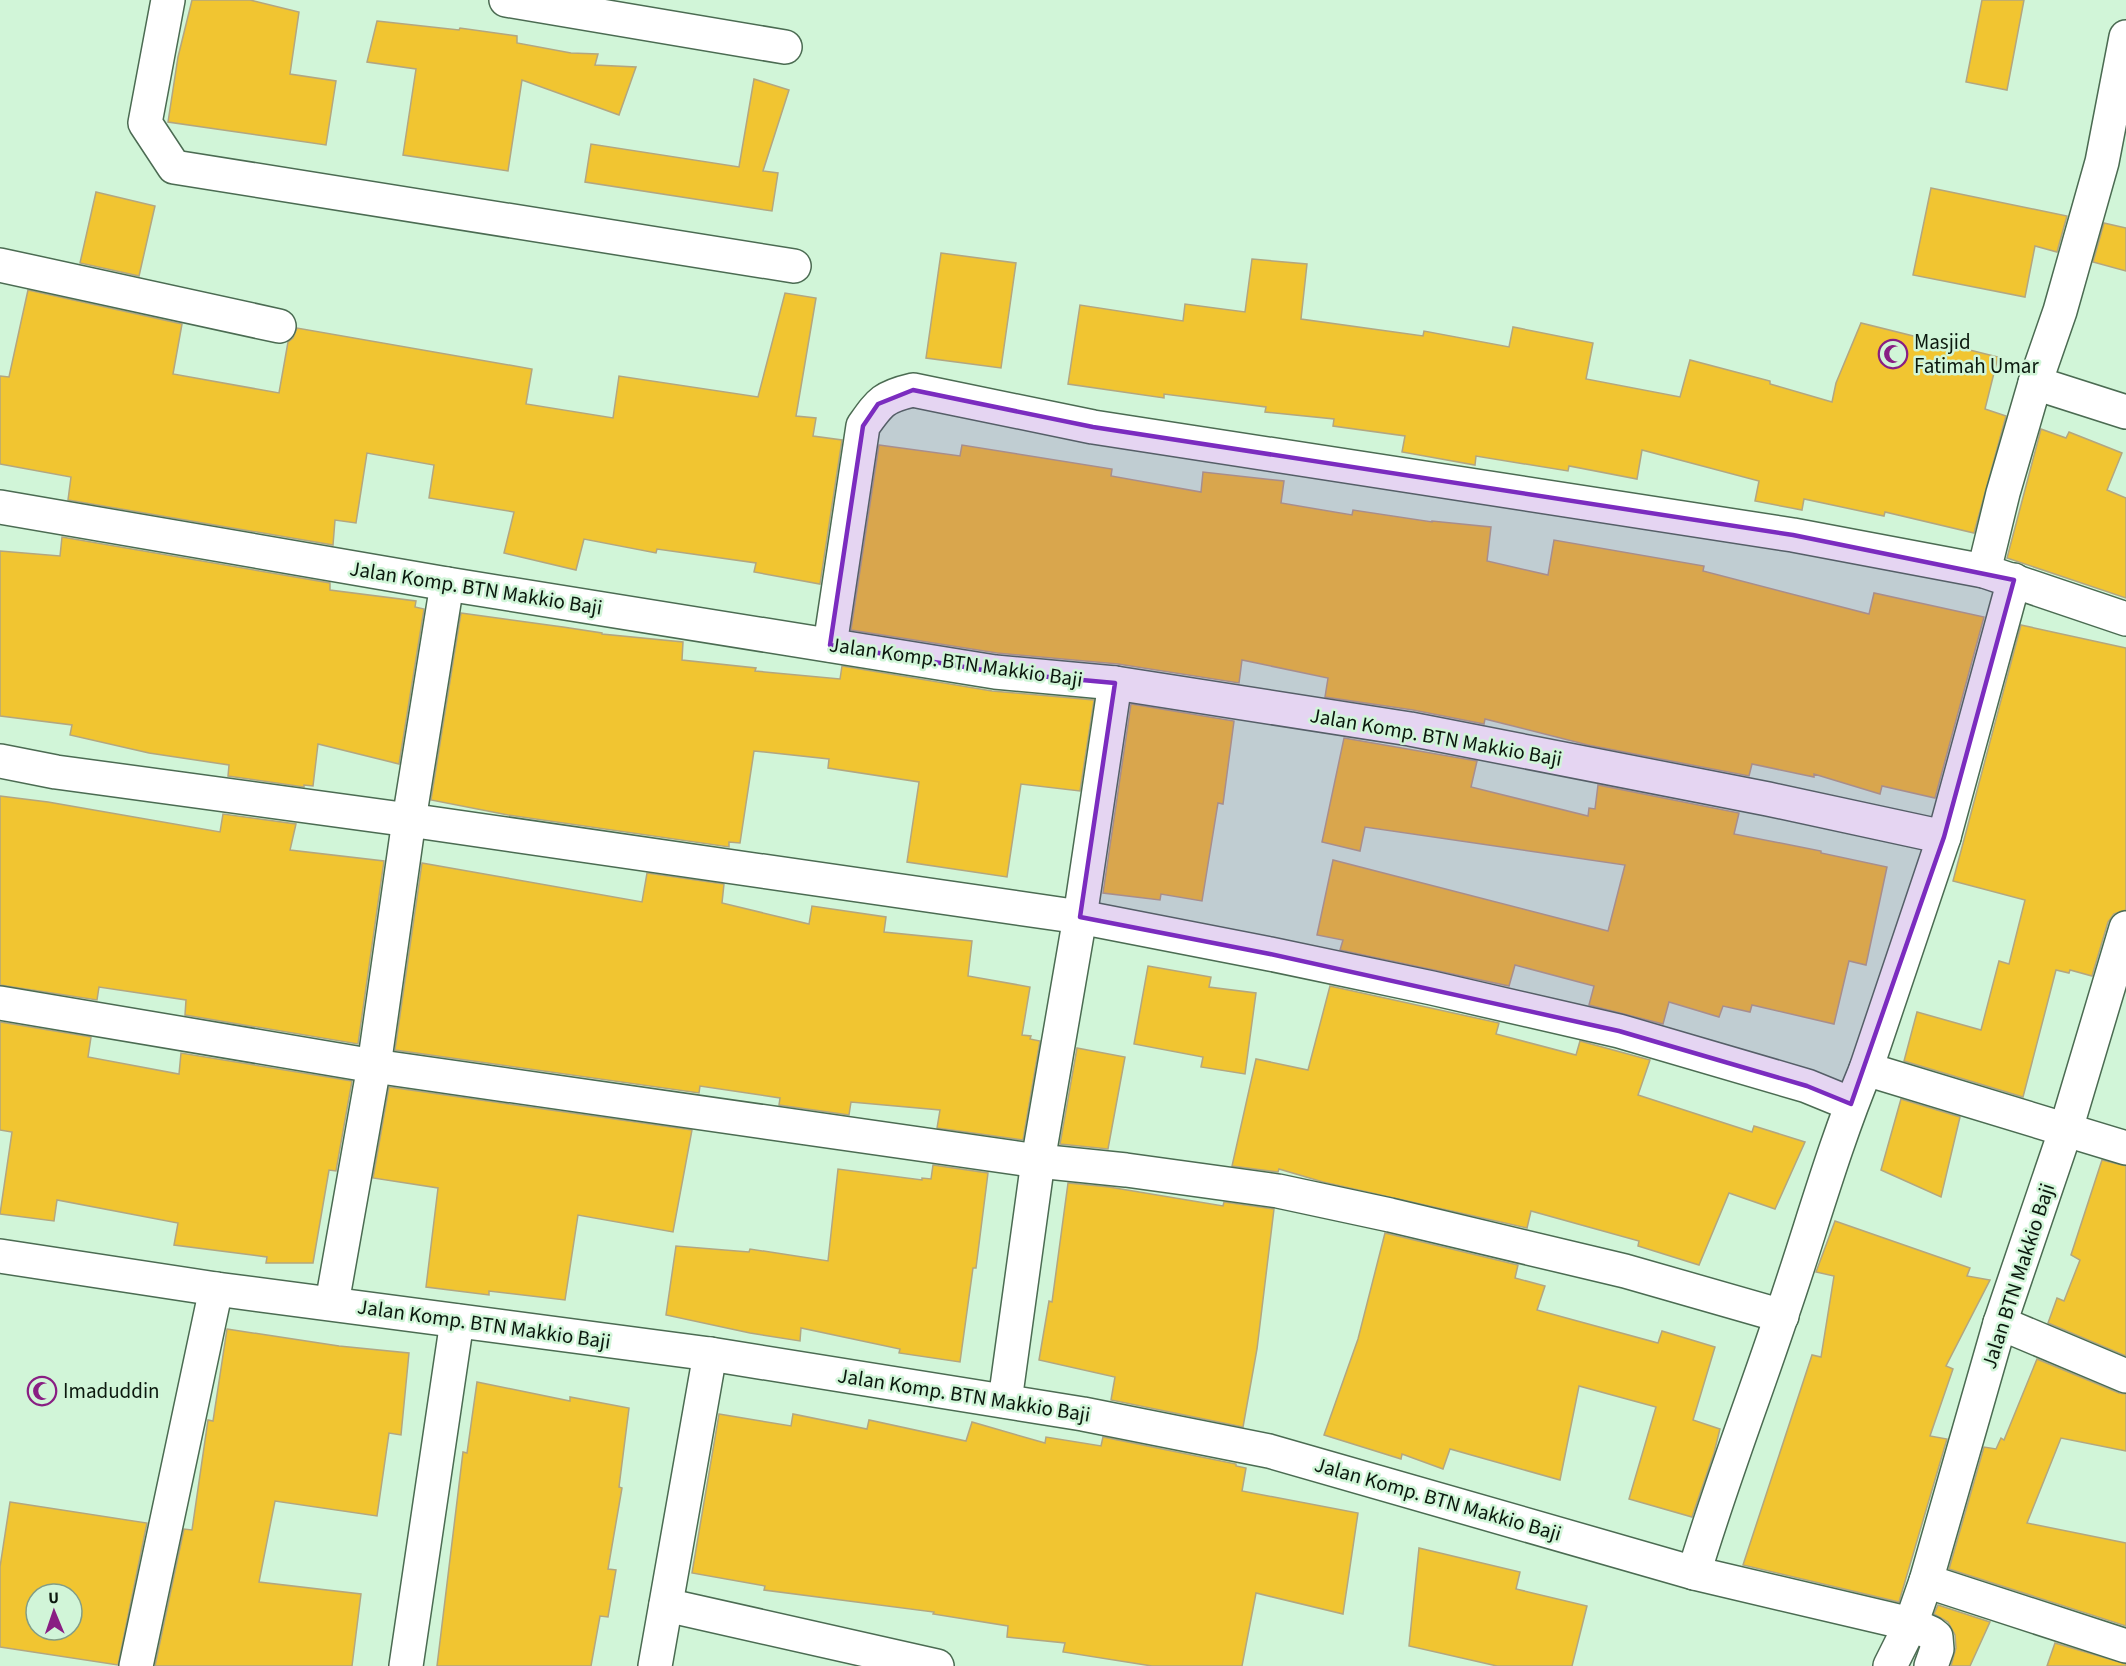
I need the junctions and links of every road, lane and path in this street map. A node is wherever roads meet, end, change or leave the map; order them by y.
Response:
1 (168, 0) edge
2 (506, 0) edge
3 (2126, 37) edge
4 (785, 47) dead end
5 (2114, 165) edge
6 (0, 265) edge
7 (794, 266) dead end
8 (279, 326) dead end
9 (2035, 384) junction
10 (2126, 412) edge
11 (0, 507) edge
12 (1999, 575) junction
13 (447, 584) junction
14 (2126, 619) edge
15 (830, 645) junction
16 (1115, 683) junction
17 (0, 761) edge
18 (409, 819) junction
19 (1944, 837) junction
20 (1080, 917) junction
21 (2126, 928) edge
22 (0, 1003) edge
23 (374, 1066) junction
24 (1866, 1069) junction
25 (1851, 1104) junction
26 (2066, 1129) junction
27 (2126, 1148) edge
28 (1038, 1161) junction
29 (0, 1256) edge
30 (216, 1289) junction
31 (332, 1303) junction
32 (1782, 1316) junction
33 (457, 1320) junction
34 (2000, 1323) junction
35 (710, 1354) junction
36 (2126, 1376) edge
37 (1005, 1401) junction
38 (1694, 1573) junction
39 (1926, 1581) junction
40 (666, 1605) junction
41 (1911, 1624) junction
42 (2126, 1646) edge
43 (136, 1666) edge
44 (406, 1666) edge
45 (655, 1666) edge
46 (937, 1666) edge
47 (1890, 1666) edge
48 (1931, 1666) edge

1 - 7 street
2 - 4 street
3 - 5 street
5 - 9 street
6 - 8 street
9 - 10 street
9 - 12 street
11 - 13 street, Jalan Komp. BTN Makkio Baji
12 - 14 street
12 - 15 street
12 - 19 street
13 - 15 street, Jalan Komp. BTN Makkio Baji
13 - 18 street
15 - 16 street, Jalan Komp. BTN Makkio Baji
16 - 19 street, Jalan Komp. BTN Makkio Baji
16 - 20 street
17 - 18 street
18 - 20 street
18 - 23 street
19 - 24 street
20 - 25 street
20 - 28 street
21 - 26 street, Jalan BTN Makkio Baji
22 - 23 street
23 - 28 street
23 - 31 street
24 - 25 street
24 - 26 street
25 - 32 street
26 - 27 street
26 - 34 street, Jalan BTN Makkio Baji
28 - 32 street
28 - 37 street
29 - 30 street, Jalan Komp. BTN Makkio Baji
30 - 31 street, Jalan Komp. BTN Makkio Baji
30 - 43 street
31 - 33 street, Jalan Komp. BTN Makkio Baji
32 - 38 street
33 - 35 street, Jalan Komp. BTN Makkio Baji
33 - 44 street
34 - 36 street
34 - 39 street, Jalan BTN Makkio Baji
35 - 37 street, Jalan Komp. BTN Makkio Baji
35 - 40 street
37 - 38 street, Jalan Komp. BTN Makkio Baji
38 - 41 street, Jalan Komp. BTN Makkio Baji
39 - 41 street, Jalan BTN Makkio Baji
39 - 42 street
40 - 45 street
40 - 46 street
41 - 47 street, Jalan BTN Makkio Baji
41 - 48 street, Jalan Komp. BTN Makkio Baji

